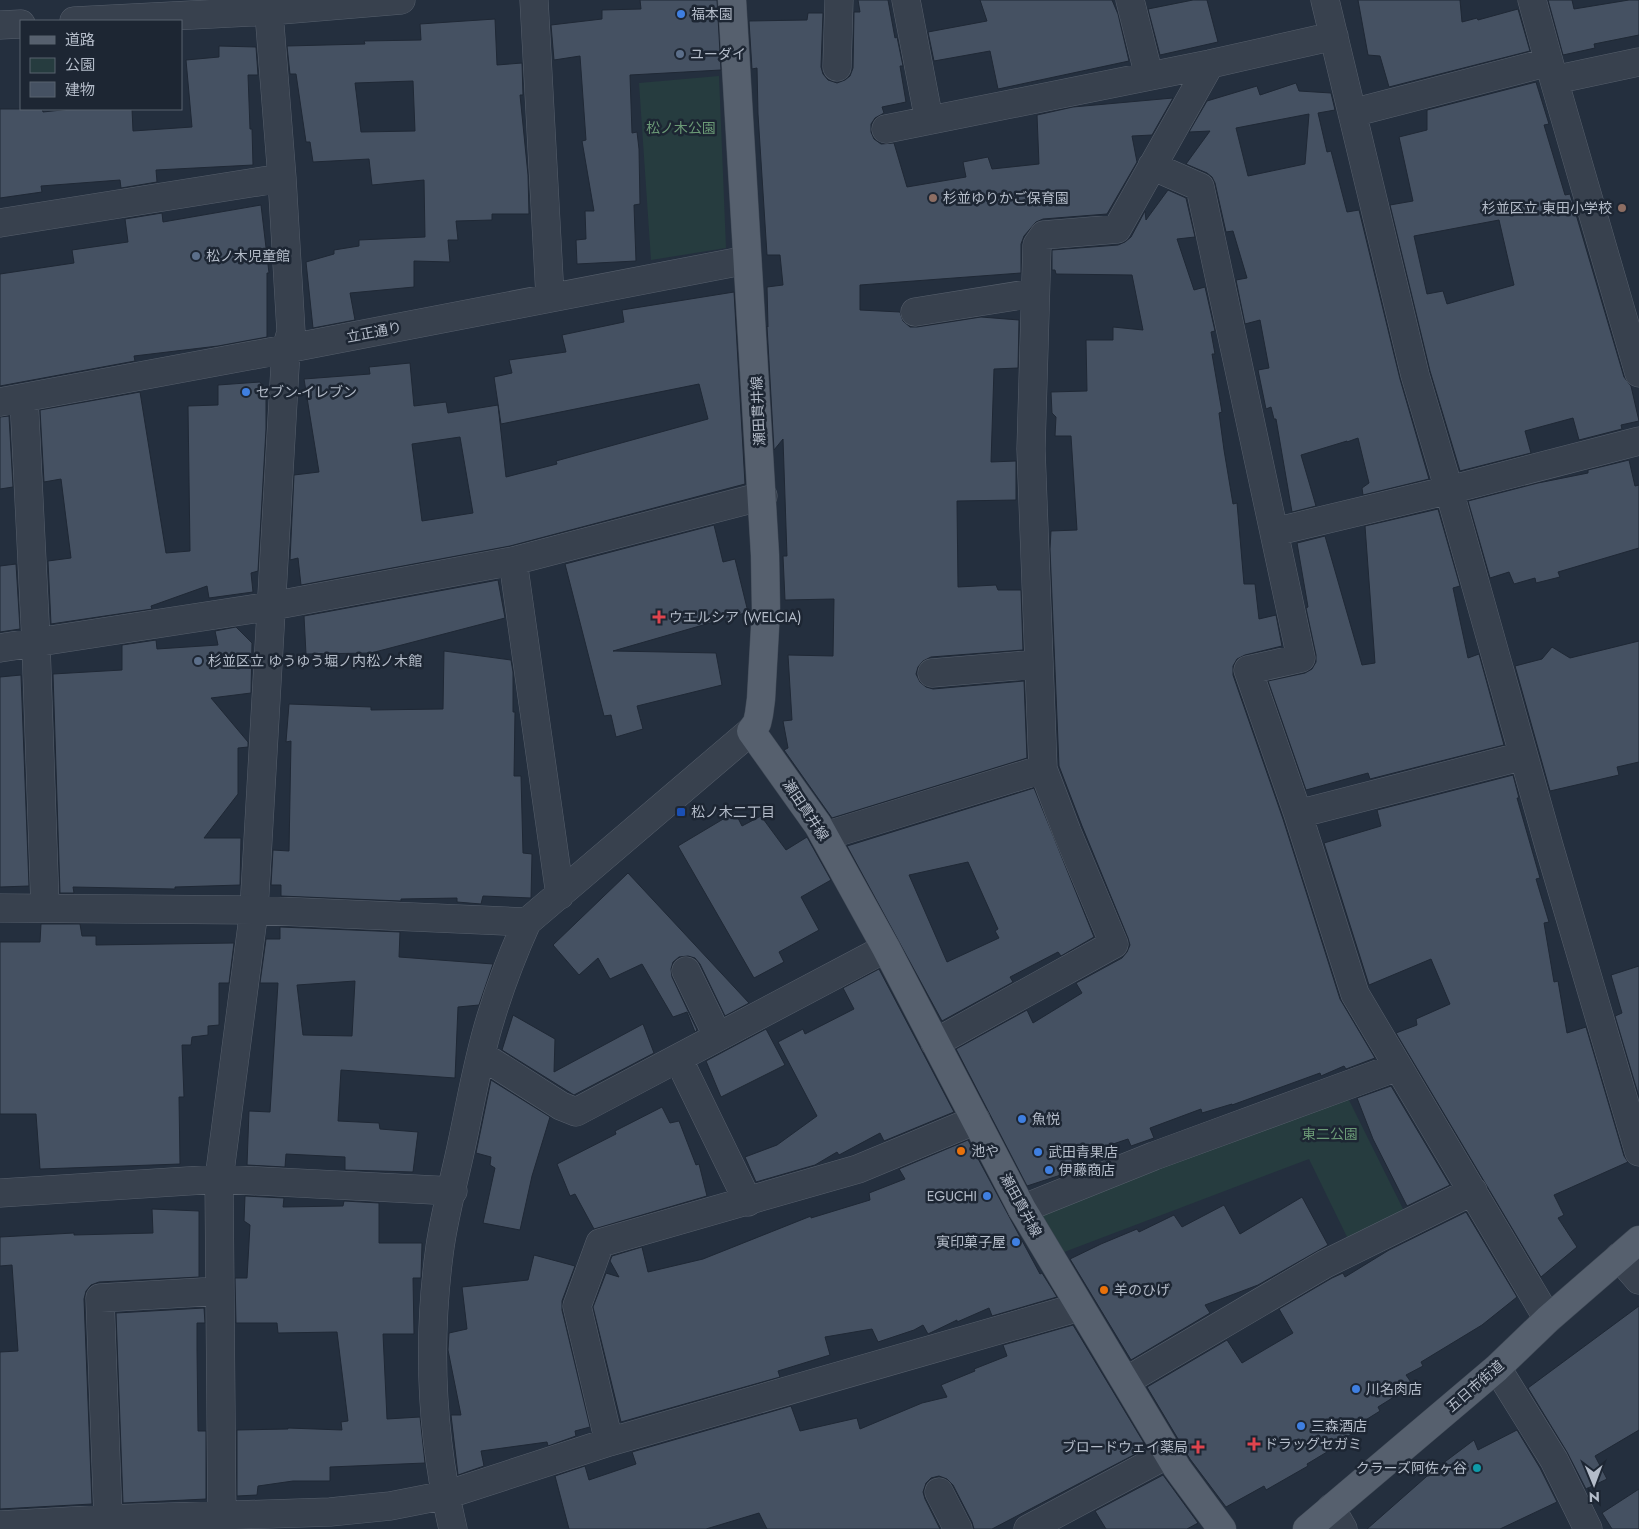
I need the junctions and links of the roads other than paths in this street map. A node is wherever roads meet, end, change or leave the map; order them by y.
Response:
1 (401, 0) edge
2 (534, 0) edge
3 (732, 0) edge
4 (839, 0) edge
5 (906, 0) edge
6 (1130, 0) edge
7 (1325, 0) edge
8 (1532, 0) edge
9 (268, 5) edge
10 (86, 20) edge
11 (20, 24) edge
12 (0, 25) edge
13 (1334, 36) junction
14 (1639, 62) edge
15 (1210, 64) junction
16 (838, 67) dead end
17 (1551, 71) junction
18 (1149, 76) junction
19 (1352, 113) junction
20 (929, 120) junction
21 (886, 129) dead end
22 (1152, 166) junction
23 (282, 178) junction
24 (0, 223) edge
25 (747, 260) junction
26 (1034, 293) junction
27 (550, 297) junction
28 (915, 312) dead end
29 (286, 349) junction
30 (1639, 374) edge
31 (12, 400) edge
32 (1639, 441) edge
33 (1449, 490) junction
34 (763, 496) junction
35 (1274, 532) junction
36 (513, 562) junction
37 (272, 606) junction
38 (36, 644) junction
39 (0, 648) edge
40 (1038, 664) junction
41 (932, 673) dead end
42 (751, 731) junction
43 (1523, 756) junction
44 (1044, 770) junction
45 (1298, 814) junction
46 (825, 836) junction
47 (560, 895) junction
48 (45, 907) junction
49 (0, 908) edge
50 (254, 910) junction
51 (527, 922) junction
52 (886, 948) junction
53 (686, 971) dead end
54 (718, 1037) junction
55 (935, 1043) junction
56 (481, 1055) junction
57 (678, 1058) junction
58 (1397, 1067) junction
59 (976, 1120) junction
60 (1639, 1152) edge
61 (219, 1179) junction
62 (452, 1191) junction
63 (1473, 1191) junction
64 (0, 1193) edge
65 (748, 1202) junction
66 (1022, 1209) junction
67 (1639, 1240) edge
68 (1619, 1258) junction
69 (1639, 1280) edge
70 (220, 1292) junction
71 (1079, 1307) junction
72 (1548, 1319) junction
73 (1497, 1368) junction
74 (1126, 1381) junction
75 (609, 1442) junction
76 (1168, 1454) junction
77 (938, 1492) dead end
78 (446, 1495) junction
79 (108, 1519) junction
80 (1337, 1519) edge
81 (222, 1523) edge
82 (0, 1525) edge
83 (453, 1529) edge
84 (958, 1529) edge
85 (1028, 1529) edge
86 (1222, 1529) edge
87 (1307, 1529) edge
88 (1588, 1529) edge

1 - 9 street
2 - 27 street
3 - 25 main road, 瀬田貫井線
4 - 16 street
5 - 20 street
6 - 18 street
7 - 13 street
8 - 17 street
9 - 10 street
9 - 23 street
11 - 12 street
13 - 15 street
13 - 19 street
14 - 17 street
15 - 18 street
15 - 22 street
17 - 19 street
17 - 30 street
18 - 20 street
19 - 33 street
20 - 21 street
22 - 26 street
22 - 35 street
23 - 24 street
23 - 29 street
25 - 27 street, 立正通り
25 - 34 main road, 瀬田貫井線
26 - 28 street
26 - 40 street
27 - 29 street, 立正通り
29 - 31 street, 立正通り
29 - 37 street
31 - 38 street
32 - 33 street
33 - 35 street
33 - 43 street
34 - 36 street
34 - 42 main road, 瀬田貫井線
35 - 45 street
36 - 37 street
36 - 47 street
37 - 38 street
37 - 50 street
38 - 39 street
38 - 48 street
40 - 41 street
40 - 44 street
42 - 46 main road, 瀬田貫井線
42 - 47 street
43 - 45 street
43 - 60 street
44 - 46 street
44 - 55 street
45 - 58 street
46 - 52 main road, 瀬田貫井線
47 - 51 street
48 - 49 street
48 - 50 street
50 - 51 street
50 - 61 street
51 - 56 street
52 - 54 street
52 - 55 main road, 瀬田貫井線
53 - 54 street
54 - 57 street
55 - 59 main road, 瀬田貫井線
56 - 57 street
56 - 62 street
57 - 65 street
58 - 63 street
58 - 66 street
59 - 65 street
59 - 66 main road, 瀬田貫井線
61 - 62 street
61 - 64 street
61 - 70 street
62 - 78 street
63 - 72 street
63 - 74 street
65 - 75 street
66 - 71 main road, 瀬田貫井線
67 - 68 main road, 五日市街道
68 - 69 street
68 - 72 main road, 五日市街道
70 - 79 street
70 - 81 street
71 - 74 main road, 瀬田貫井線
71 - 75 street
72 - 73 main road, 五日市街道
73 - 80 main road, 五日市街道
73 - 88 street
74 - 76 main road, 瀬田貫井線
75 - 78 street
76 - 85 street
76 - 86 main road, 瀬田貫井線
77 - 84 street
78 - 81 street
78 - 83 street
79 - 81 street
79 - 82 street
80 - 87 main road, 五日市街道

